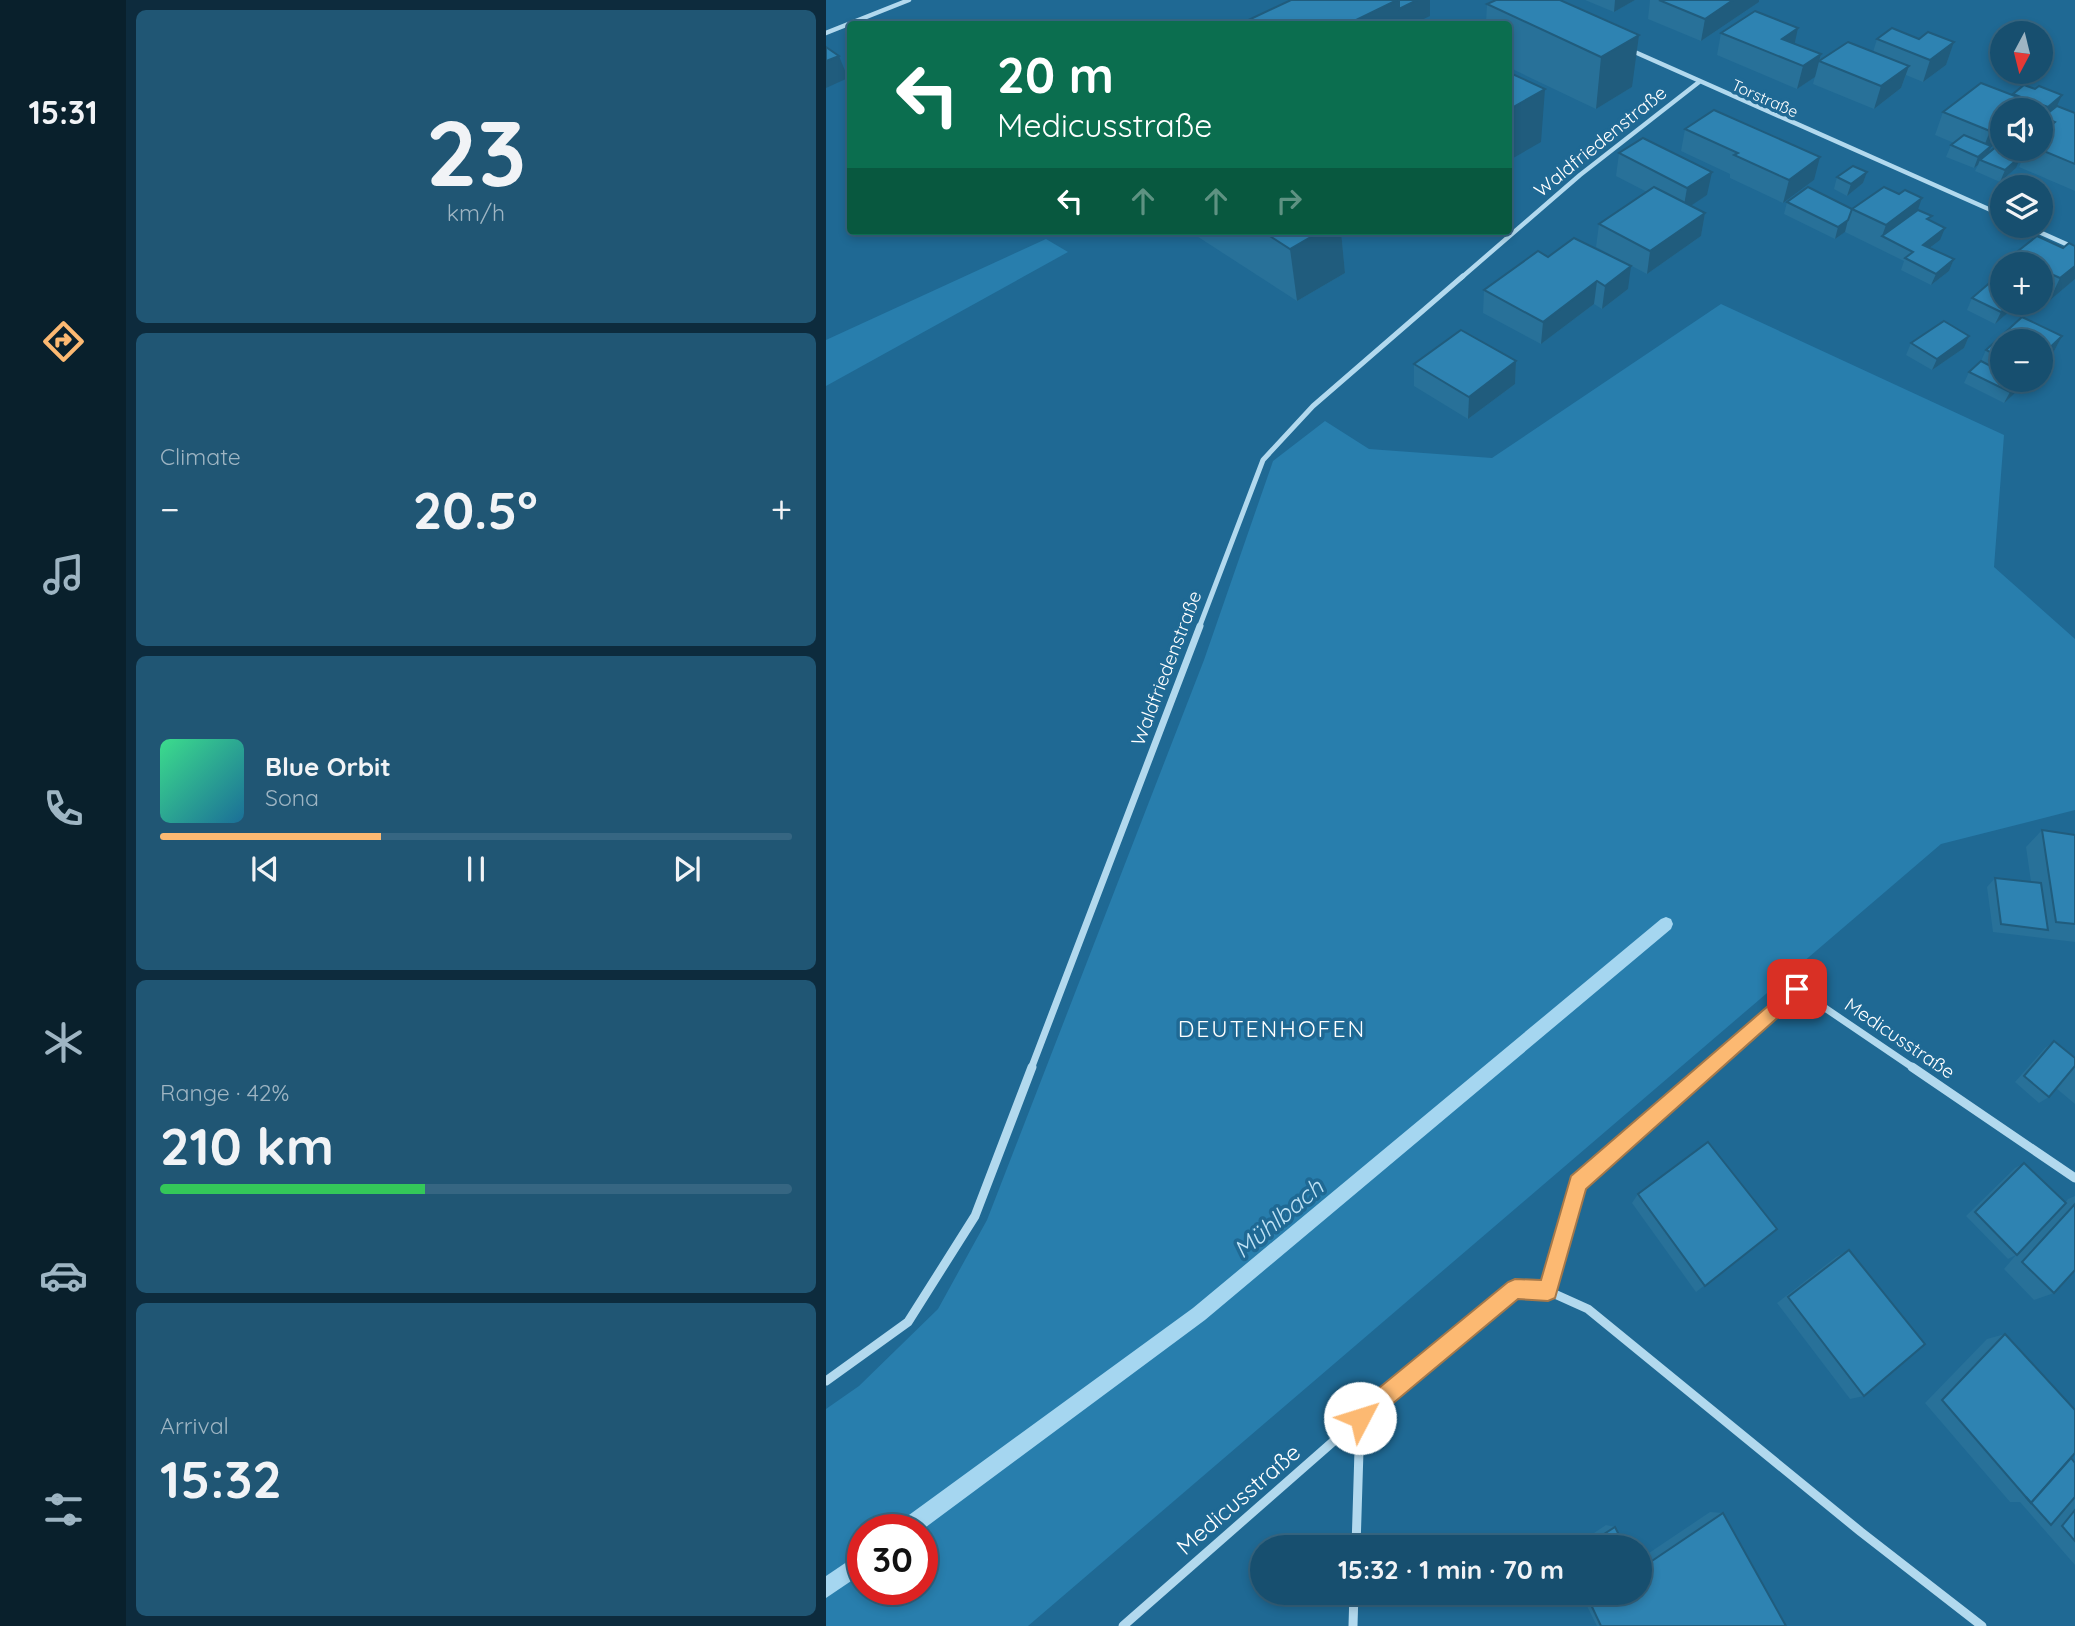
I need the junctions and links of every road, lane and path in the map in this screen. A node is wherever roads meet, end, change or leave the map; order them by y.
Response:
1 (909, 0) edge
2 (856, 21) edge
3 (847, 25) edge
4 (826, 33) edge
5 (1615, 44) edge
6 (1699, 82) junction
7 (1990, 210) edge
8 (1512, 234) edge
9 (1510, 235) edge
10 (2053, 238) edge
11 (2075, 248) edge
12 (2075, 1178) edge
13 (1548, 1291) junction
14 (826, 1381) edge
15 (1360, 1418) junction
16 (1356, 1535) edge
17 (1354, 1605) edge
18 (1123, 1626) edge
19 (1353, 1626) edge
20 (1982, 1626) edge

1 - 2 street
3 - 4 street
5 - 6 street, Torstraße
6 - 7 street, Torstraße
6 - 8 street, Waldfriedenstraße
9 - 14 street, Waldfriedenstraße
10 - 11 street
12 - 13 street, Medicusstraße
13 - 15 street, Medicusstraße
13 - 20 street, Medicusstraße
15 - 16 street
15 - 18 street, Medicusstraße
17 - 19 street

